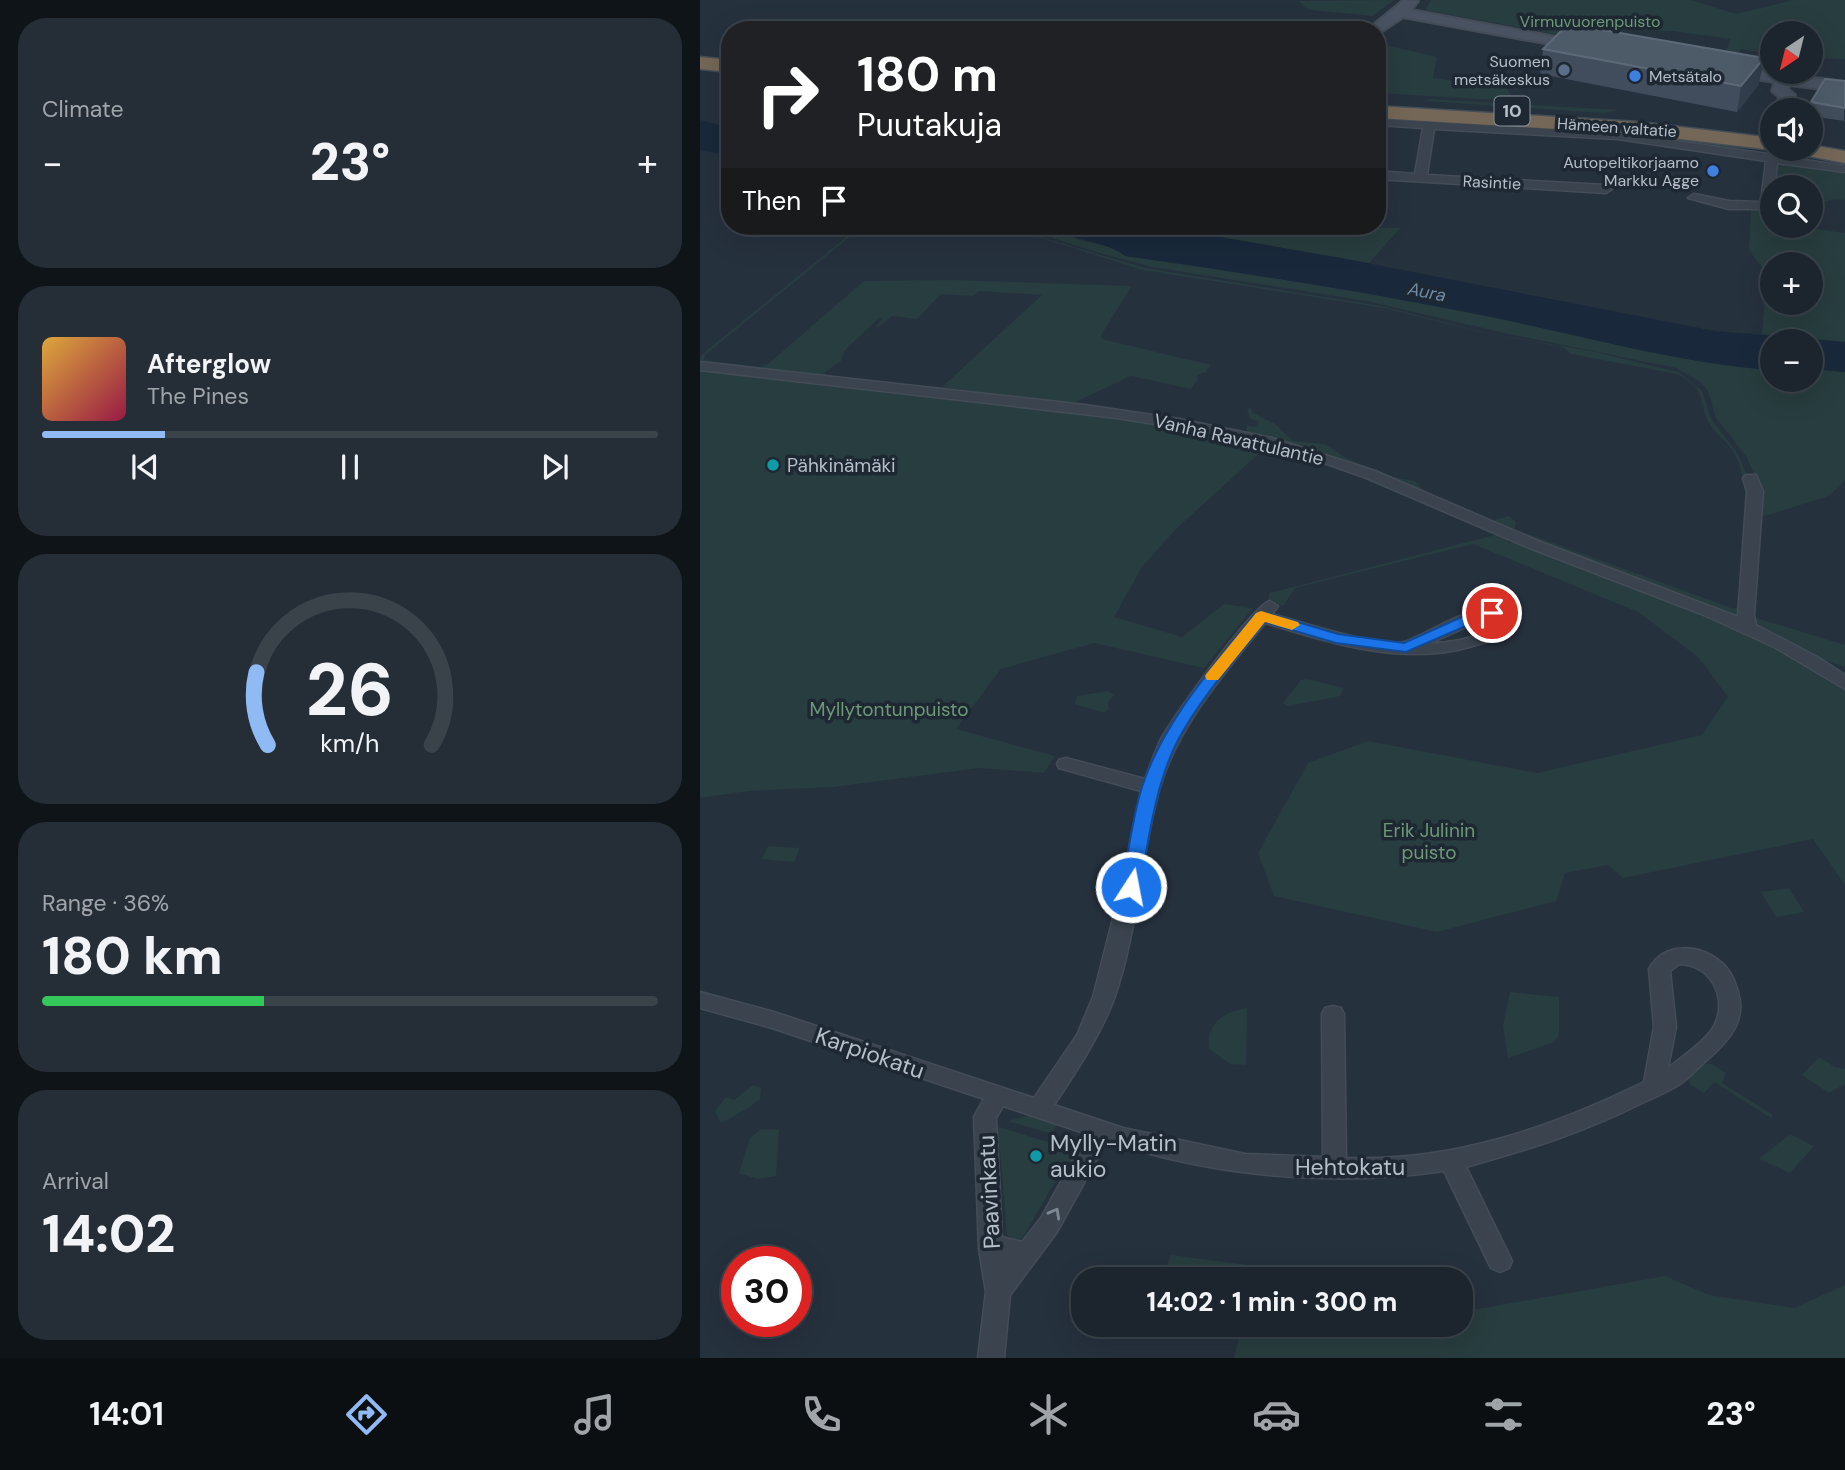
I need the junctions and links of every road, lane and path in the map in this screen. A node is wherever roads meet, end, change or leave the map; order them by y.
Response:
1 (1412, 0) edge
2 (1401, 12) junction
3 (1386, 22) edge
4 (1594, 48) edge
5 (700, 63) edge
6 (721, 65) edge
7 (1714, 69) edge
8 (700, 71) edge
9 (721, 72) edge
10 (1845, 87) edge
11 (1791, 92) edge
12 (1386, 105) edge
13 (1386, 114) edge
14 (1386, 123) edge
15 (1429, 125) junction
16 (1760, 133) edge
17 (1823, 143) edge
18 (1845, 147) edge
19 (1760, 148) edge
20 (1760, 149) edge
21 (1823, 155) edge
22 (1845, 157) edge
23 (1772, 161) edge
24 (1821, 161) edge
25 (1845, 169) edge
26 (1386, 175) edge
27 (1421, 176) junction
28 (1606, 189) dead end
29 (1694, 198) dead end
30 (700, 366) edge
31 (1751, 478) dead end
32 (1748, 628) junction
33 (1406, 648) junction
34 (1845, 683) edge
35 (1066, 764) dead end
36 (1151, 788) junction
37 (700, 1000) edge
38 (1333, 1014) dead end
39 (1654, 1086) junction
40 (998, 1095) junction
41 (1040, 1108) junction
42 (1101, 1130) junction
43 (1451, 1161) junction
44 (1335, 1168) junction
45 (991, 1249) junction
46 (1027, 1253) junction
47 (1500, 1261) dead end
48 (998, 1292) junction
49 (991, 1358) edge

1 - 2 street
2 - 3 street
2 - 4 street
5 - 6 highway
7 - 11 street
8 - 9 highway
10 - 11 street
12 - 16 highway, Hämeen valtatie / 10
13 - 19 highway, Hämeen valtatie / 10
14 - 15 street
15 - 20 street
15 - 27 street
17 - 18 highway
21 - 22 highway
23 - 29 street
24 - 25 street
26 - 27 street, Rasintie
27 - 28 street, Rasintie
30 - 32 street, Vanha Ravattulantie
31 - 32 street
32 - 34 street, Vanha Ravattulantie
33 - 33 street
33 - 36 street
35 - 36 street
36 - 41 street
37 - 40 street, Karpiokatu
38 - 44 street
39 - 39 street, Hehtokatu
39 - 43 street, Hehtokatu
40 - 41 street, Karpiokatu
40 - 45 street, Paavinkatu
41 - 42 street, Hehtokatu
42 - 44 street, Hehtokatu
46 -> 42 street, Paavinkatu
43 - 44 street, Hehtokatu
43 - 47 street
45 - 46 street
45 - 48 street, Paavinkatu
46 - 48 street, Paavinkatu
48 - 49 street, Paavinkatu

